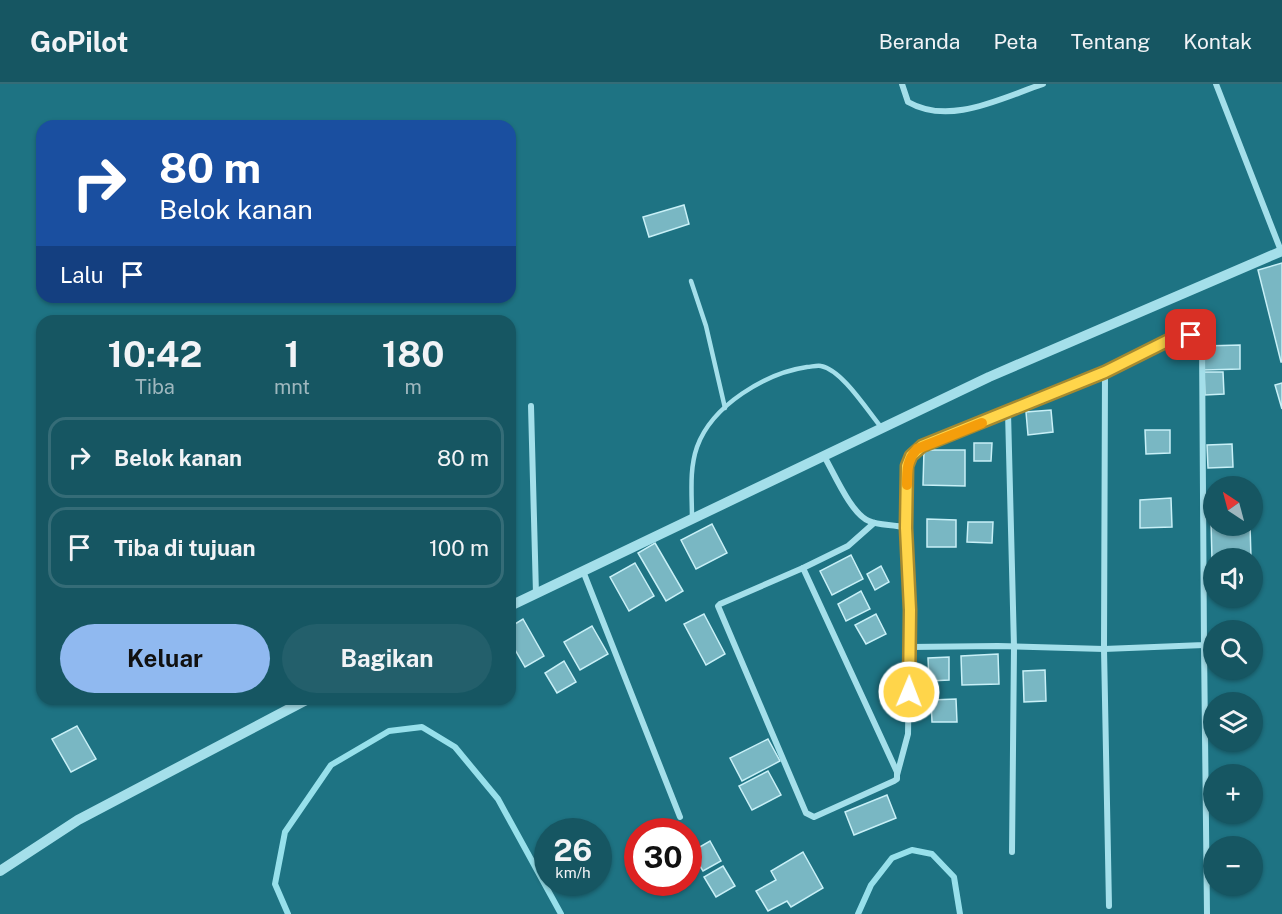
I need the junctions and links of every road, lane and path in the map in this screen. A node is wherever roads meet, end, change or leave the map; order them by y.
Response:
1 (902, 84) edge
2 (1042, 84) edge
3 (1216, 84) edge
4 (1281, 251) edge
5 (691, 281) dead end
6 (1105, 372) junction
7 (531, 406) dead end
8 (725, 408) junction
9 (1008, 412) junction
10 (882, 428) junction
11 (824, 456) junction
12 (692, 519) junction
13 (874, 523) junction
14 (906, 528) junction
15 (803, 568) junction
16 (583, 571) junction
17 (536, 594) junction
18 (516, 603) edge
19 (1204, 620) edge
20 (1203, 645) edge
21 (910, 646) junction
22 (1014, 646) junction
23 (1104, 649) junction
24 (1204, 680) edge
25 (297, 705) edge
26 (897, 775) junction
27 (680, 818) dead end
28 (1012, 852) dead end
29 (0, 871) edge
30 (1109, 906) dead end
31 (1207, 914) edge

1 - 2 street
3 - 4 street
4 - 10 street
5 - 8 lane
6 - 9 street
6 - 19 street
6 - 23 street
7 - 17 street
8 - 10 lane
8 - 12 lane
9 - 14 street
9 - 22 street
10 - 11 street
11 - 12 street
11 - 13 street
12 - 16 street
13 - 14 street
13 - 15 street
14 - 21 street
15 - 26 street
15 - 26 street
16 - 17 street
16 - 27 street
17 - 18 street
20 - 23 street
21 - 22 street
21 - 26 street
22 - 23 street
22 - 28 street
23 - 30 street
24 - 31 street
25 - 29 street

